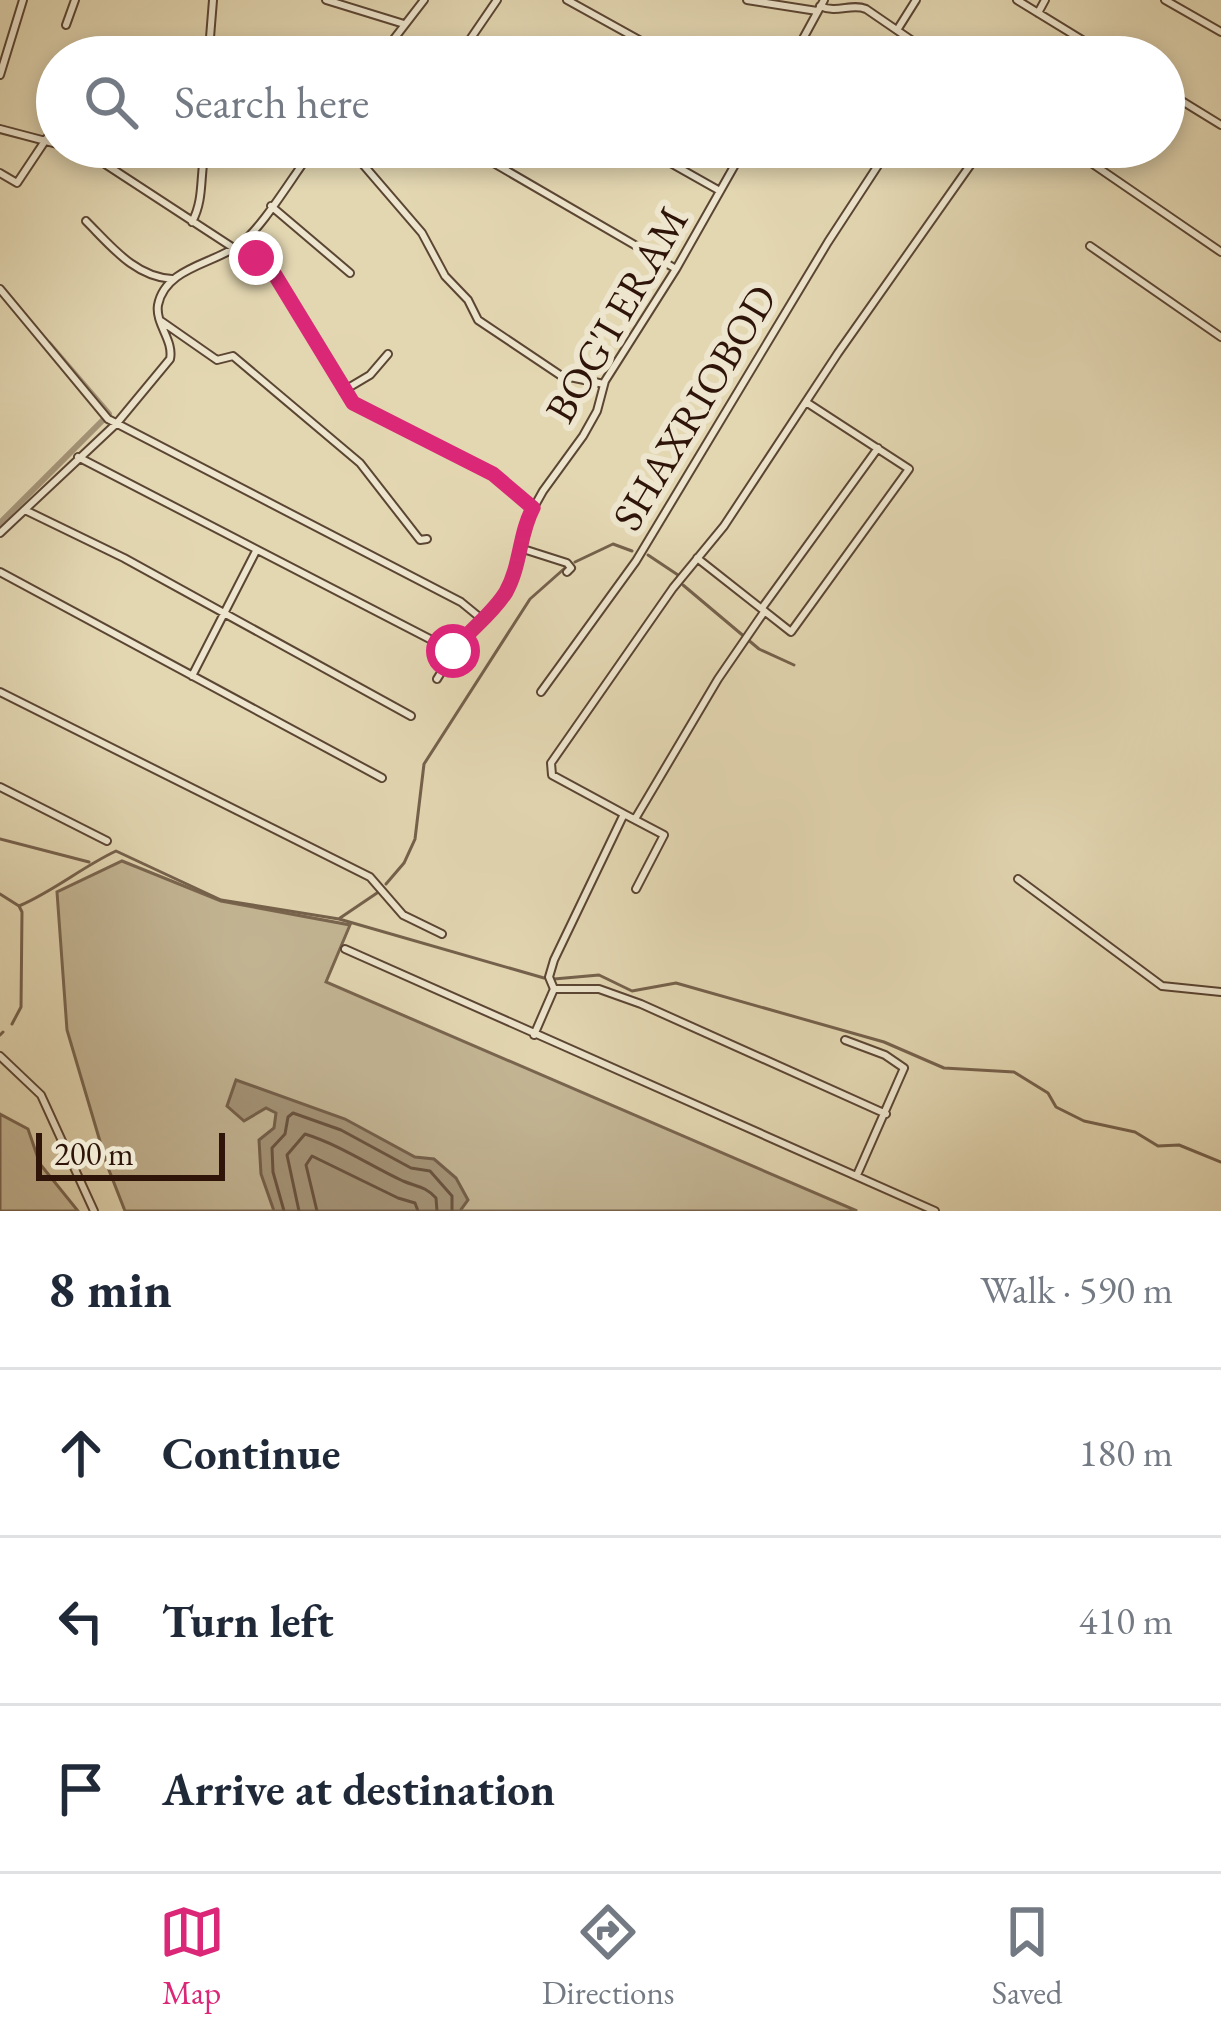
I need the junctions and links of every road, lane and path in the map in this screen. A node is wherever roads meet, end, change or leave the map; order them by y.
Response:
1 (23, 0) edge
2 (75, 0) edge
3 (213, 0) edge
4 (326, 0) edge
5 (424, 0) edge
6 (497, 0) edge
7 (566, 0) edge
8 (747, 0) edge
9 (916, 0) edge
10 (1017, 0) edge
11 (1045, 0) edge
12 (1166, 0) edge
13 (820, 6) edge
14 (1038, 13) junction
15 (404, 24) junction
16 (67, 25) dead end
17 (898, 28) junction
18 (1221, 32) edge
19 (210, 36) edge
20 (395, 36) edge
21 (472, 36) edge
22 (632, 36) edge
23 (805, 36) edge
24 (901, 36) edge
25 (1076, 36) edge
26 (0, 75) edge
27 (1185, 103) edge
28 (1221, 124) edge
29 (0, 129) edge
30 (36, 136) edge
31 (36, 153) edge
32 (112, 168) edge
33 (201, 168) edge
34 (299, 168) edge
35 (366, 168) edge
36 (502, 168) edge
37 (679, 168) edge
38 (733, 168) edge
39 (876, 168) edge
40 (968, 168) edge
41 (1105, 168) edge
42 (0, 172) edge
43 (720, 191) junction
44 (271, 206) junction
45 (86, 221) dead end
46 (192, 222) junction
47 (1090, 247) dead end
48 (232, 248) junction
49 (1221, 252) edge
50 (676, 269) junction
51 (350, 273) dead end
52 (172, 279) junction
53 (0, 290) edge
54 (160, 319) junction
55 (1221, 338) edge
56 (388, 354) dead end
57 (604, 384) junction
58 (343, 391) junction
59 (806, 402) junction
60 (109, 419) junction
61 (878, 448) junction
62 (78, 457) junction
63 (533, 508) junction
64 (25, 510) junction
65 (0, 533) edge
66 (427, 539) dead end
67 (520, 548) junction
68 (256, 550) junction
69 (697, 558) junction
70 (0, 572) edge
71 (567, 572) dead end
72 (763, 610) junction
73 (224, 615) junction
74 (483, 620) junction
75 (453, 651) junction
76 (192, 676) junction
77 (437, 679) dead end
78 (0, 692) edge
79 (541, 692) dead end
80 (412, 716) dead end
81 (382, 778) dead end
82 (0, 787) edge
83 (624, 814) junction
84 (634, 818) junction
85 (107, 841) dead end
86 (1018, 879) dead end
87 (636, 889) dead end
88 (442, 934) dead end
89 (345, 949) dead end
90 (554, 989) junction
91 (1221, 992) edge
92 (534, 1035) junction
93 (844, 1040) dead end
94 (0, 1056) edge
95 (886, 1114) junction
96 (857, 1175) junction
97 (94, 1211) edge
98 (935, 1211) edge

1 - 26 street
2 - 16 street
3 - 19 street
4 - 15 street
5 - 15 street
6 - 21 street
7 - 22 street
8 - 13 street
9 - 17 street
10 - 14 street
11 - 14 street
12 - 18 street
13 - 17 street
13 - 23 street
14 - 25 street
15 - 20 street
17 - 24 street
27 - 28 street
29 - 30 street
31 - 42 street
32 - 46 street
33 - 46 street
34 - 44 street
35 - 57 street
36 - 50 street
37 - 43 street
38 - 43 street, BOG'I ERAM
39 - 79 street, SHAXRIOBOD
40 - 59 street
41 - 49 street
43 - 50 street, BOG'I ERAM
44 - 48 street
44 - 51 street
45 - 52 street
46 - 48 street
47 - 55 street
48 - 52 street
48 - 58 street
50 - 57 street, BOG'I ERAM
52 - 54 street
53 - 60 street
54 - 60 street
54 - 66 street
56 - 58 street
57 - 63 street, BOG'I ERAM
58 - 63 street
59 - 61 street
59 - 69 street
60 - 62 street
60 - 74 street
61 - 72 street
61 - 72 street
62 - 64 street
62 - 68 street
63 - 67 street, BOG'I ERAM
64 - 65 street
64 - 73 street
67 - 71 street
67 - 74 street, BOG'I ERAM
68 - 73 street
68 - 75 street
69 - 72 street
69 - 83 street
70 - 76 street
72 - 84 street
73 - 76 street
73 - 80 street
74 - 75 street, BOG'I ERAM
75 - 77 street, BOG'I ERAM
76 - 81 street
78 - 88 street
82 - 85 street
83 - 84 street
83 - 90 street
84 - 87 street
86 - 91 street
89 - 92 street
90 - 92 street
90 - 95 street
92 - 96 street
93 - 95 street
94 - 97 street
95 - 96 street
96 - 98 street

